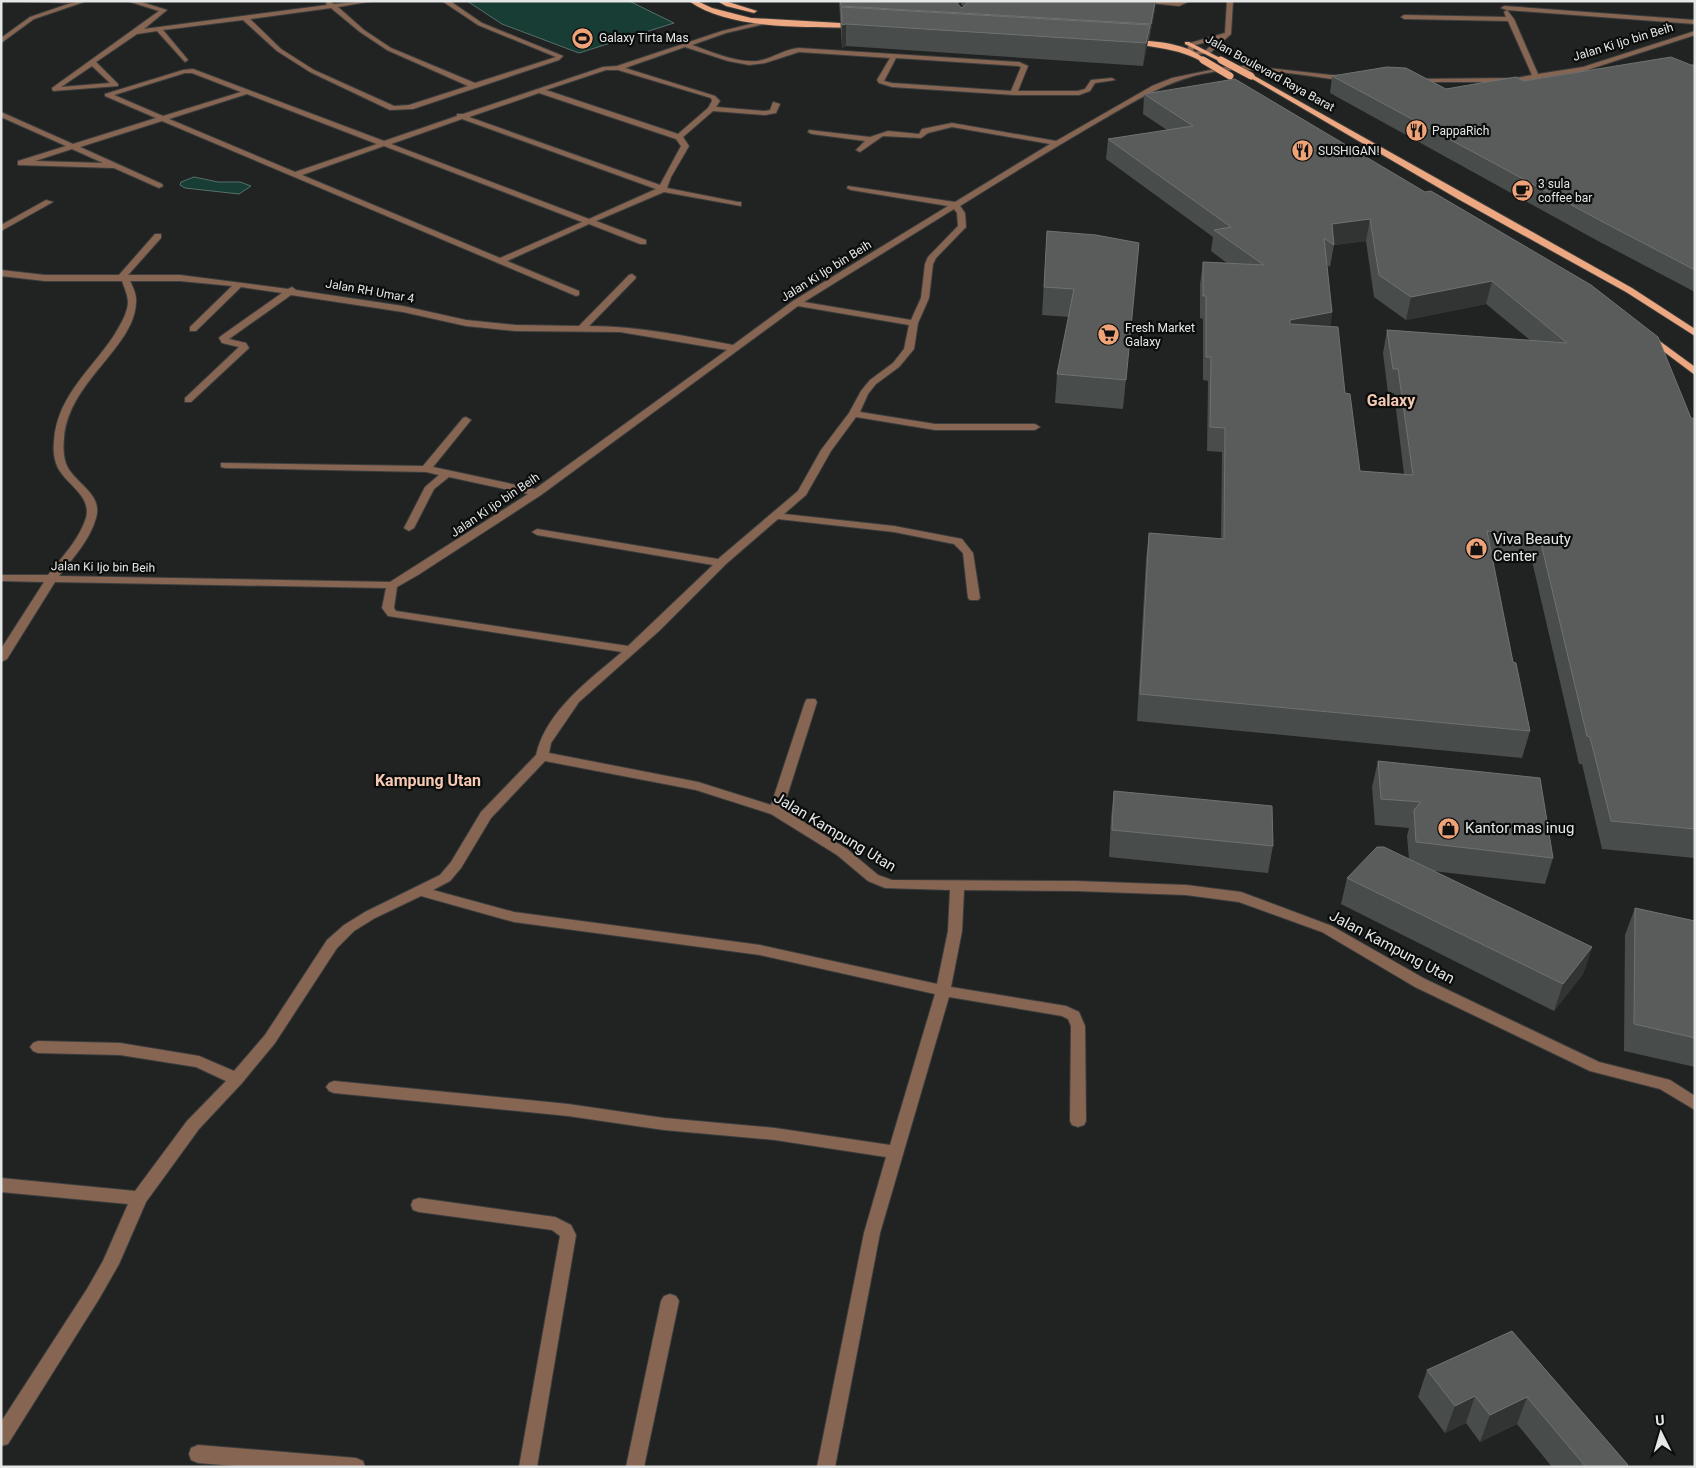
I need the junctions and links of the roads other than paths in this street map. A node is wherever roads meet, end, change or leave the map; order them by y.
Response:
1 (26, 1) edge
2 (89, 1) edge
3 (130, 1) edge
4 (172, 1) edge
5 (370, 1) edge
6 (445, 1) edge
7 (692, 1) edge
8 (720, 1) edge
9 (1134, 1) edge
10 (1187, 1) edge
11 (1230, 1) edge
12 (81, 2) edge
13 (330, 4) edge
14 (1502, 4) edge
15 (165, 9) junction
16 (758, 12) dead end
17 (1404, 17) dead end
18 (245, 18) junction
19 (745, 18) junction
20 (1511, 19) junction
21 (771, 21) junction
22 (1694, 21) edge
23 (861, 26) edge
24 (159, 30) junction
25 (135, 32) junction
26 (724, 32) junction
27 (1695, 33) edge
28 (1228, 34) junction
29 (1133, 35) edge
30 (1, 41) edge
31 (1123, 41) edge
32 (1192, 44) junction
33 (685, 45) junction
34 (1208, 52) junction
35 (1193, 54) junction
36 (894, 56) junction
37 (185, 60) dead end
38 (93, 63) junction
39 (618, 68) junction
40 (1536, 77) junction
41 (1233, 78) edge
42 (1355, 79) edge
43 (1112, 80) dead end
44 (1406, 81) edge
45 (474, 86) junction
46 (538, 90) junction
47 (247, 92) junction
48 (1014, 93) junction
49 (1288, 97) junction
50 (1274, 100) edge
51 (776, 104) dead end
52 (711, 109) junction
53 (1, 114) edge
54 (460, 116) junction
55 (165, 118) junction
56 (812, 132) dead end
57 (679, 137) junction
58 (870, 139) junction
59 (1057, 143) junction
60 (383, 144) junction
61 (71, 147) junction
62 (860, 150) dead end
63 (113, 166) junction
64 (296, 174) junction
65 (159, 186) dead end
66 (851, 188) dead end
67 (664, 189) junction
68 (1460, 197) junction
69 (1444, 200) edge
70 (49, 202) dead end
71 (738, 204) dead end
72 (956, 205) junction
73 (588, 222) junction
74 (1, 229) edge
75 (158, 236) dead end
76 (643, 242) dead end
77 (499, 261) junction
78 (2, 273) edge
79 (632, 277) dead end
80 (123, 278) junction
81 (240, 284) junction
82 (292, 290) junction
83 (576, 293) dead end
84 (796, 303) junction
85 (914, 323) junction
86 (583, 327) junction
87 (193, 329) dead end
88 (1642, 332) edge
89 (1695, 333) edge
90 (733, 348) junction
91 (1695, 372) edge
92 (188, 400) dead end
93 (854, 414) junction
94 (466, 420) dead end
95 (1035, 427) dead end
96 (225, 465) dead end
97 (426, 469) junction
98 (448, 473) junction
99 (537, 493) junction
100 (776, 516) junction
101 (409, 528) dead end
102 (536, 532) dead end
103 (720, 564) junction
104 (1, 578) edge
105 (52, 578) junction
106 (392, 585) junction
107 (974, 598) dead end
108 (630, 650) junction
109 (1, 659) edge
110 (811, 702) dead end
111 (542, 756) junction
112 (776, 811) junction
113 (957, 885) junction
114 (421, 891) junction
115 (943, 991) junction
116 (38, 1047) dead end
117 (237, 1079) junction
118 (334, 1087) dead end
119 (1695, 1104) edge
120 (1078, 1121) dead end
121 (895, 1152) junction
122 (1, 1185) edge
123 (139, 1198) junction
124 (419, 1205) dead end
125 (670, 1301) dead end
126 (1, 1438) edge
127 (198, 1454) dead end
128 (356, 1467) edge
129 (528, 1467) edge
130 (636, 1467) edge
131 (826, 1467) edge

1 - 12 street
2 - 12 street
3 - 15 street
4 - 15 street
5 - 13 street
6 - 45 street
7 - 19 main road
8 - 16 main road
9 - 10 street
11 - 28 street
12 - 30 street
13 - 18 street
13 - 45 street
14 - 20 street
14 - 22 street
15 - 25 street
17 - 20 street
18 - 24 street
18 - 45 street
19 - 21 main road
19 - 26 street
20 - 40 street
21 - 23 main road
21 - 26 street
24 - 25 street
24 - 37 street
25 - 38 street
26 - 33 street
27 - 40 street, Jalan Ki Ijo bin Beih
28 - 32 street
28 - 34 street
29 - 32 main road, Jalan Boulevard Raya Barat
31 - 35 main road, Jalan Boulevard Raya Barat
32 - 34 main road, Jalan Boulevard Raya Barat
32 - 35 street
33 - 36 street
33 - 39 street
34 - 35 street
34 - 49 main road, Jalan Boulevard Raya Barat, bridge
35 - 41 main road, Jalan Boulevard Raya Barat, bridge
36 - 48 street
36 - 48 street
38 - 38 street
39 - 46 street
39 - 52 street
40 - 44 street, Jalan Ki Ijo bin Beih
42 - 59 street, Jalan Ki Ijo bin Beih
43 - 48 street
46 - 54 street
46 - 57 street
47 - 55 street
47 - 55 street
47 - 60 street
49 - 50 main road
49 - 68 main road, Jalan Boulevard Raya Barat
51 - 52 street
52 - 57 street
53 - 61 street
54 - 60 street
54 - 67 street
55 - 61 street
55 - 64 street
56 - 58 street
57 - 67 street
58 - 59 street
58 - 62 street
59 - 72 street, Jalan Ki Ijo bin Beih
60 - 64 street
60 - 73 street
61 - 63 street
61 - 63 street
63 - 65 street
64 - 77 street
66 - 72 street
67 - 71 street
67 - 73 street
68 - 69 main road
68 - 89 main road, Jalan Boulevard Raya Barat
70 - 74 street
72 - 84 street, Jalan Ki Ijo bin Beih
72 - 85 street
73 - 76 street
73 - 77 street
75 - 80 street
77 - 83 street
78 - 80 street, Jalan RH Umar 4
79 - 86 street
80 - 81 street, Jalan RH Umar 4
80 - 105 street
81 - 82 street, Jalan RH Umar 4
81 - 87 street
82 - 86 street, Jalan RH Umar 4
82 - 92 street
84 - 85 street
84 - 90 street, Jalan Ki Ijo bin Beih
85 - 93 street
86 - 90 street, Jalan RH Umar 4
88 - 91 main road
90 - 99 street, Jalan Ki Ijo bin Beih
93 - 95 street
93 - 100 street
94 - 97 street
96 - 97 street
97 - 98 street
98 - 99 street
98 - 101 street
99 - 106 street, Jalan Ki Ijo bin Beih
100 - 103 street
100 - 107 street
102 - 103 street
103 - 108 street
104 - 105 street, Jalan Ki Ijo bin Beih
105 - 106 street, Jalan Ki Ijo bin Beih
105 - 109 street
106 - 108 street
108 - 111 street
110 - 112 street
111 - 112 street, Jalan Kampung Utan
111 - 114 street
112 - 113 street, Jalan Kampung Utan
113 - 115 street
113 - 119 street, Jalan Kampung Utan
114 - 115 street
114 - 117 street
115 - 120 street
115 - 121 street
116 - 117 street
117 - 123 street
118 - 121 street
121 - 131 street
122 - 123 street
123 - 126 street
124 - 129 street
125 - 130 street
127 - 128 street

